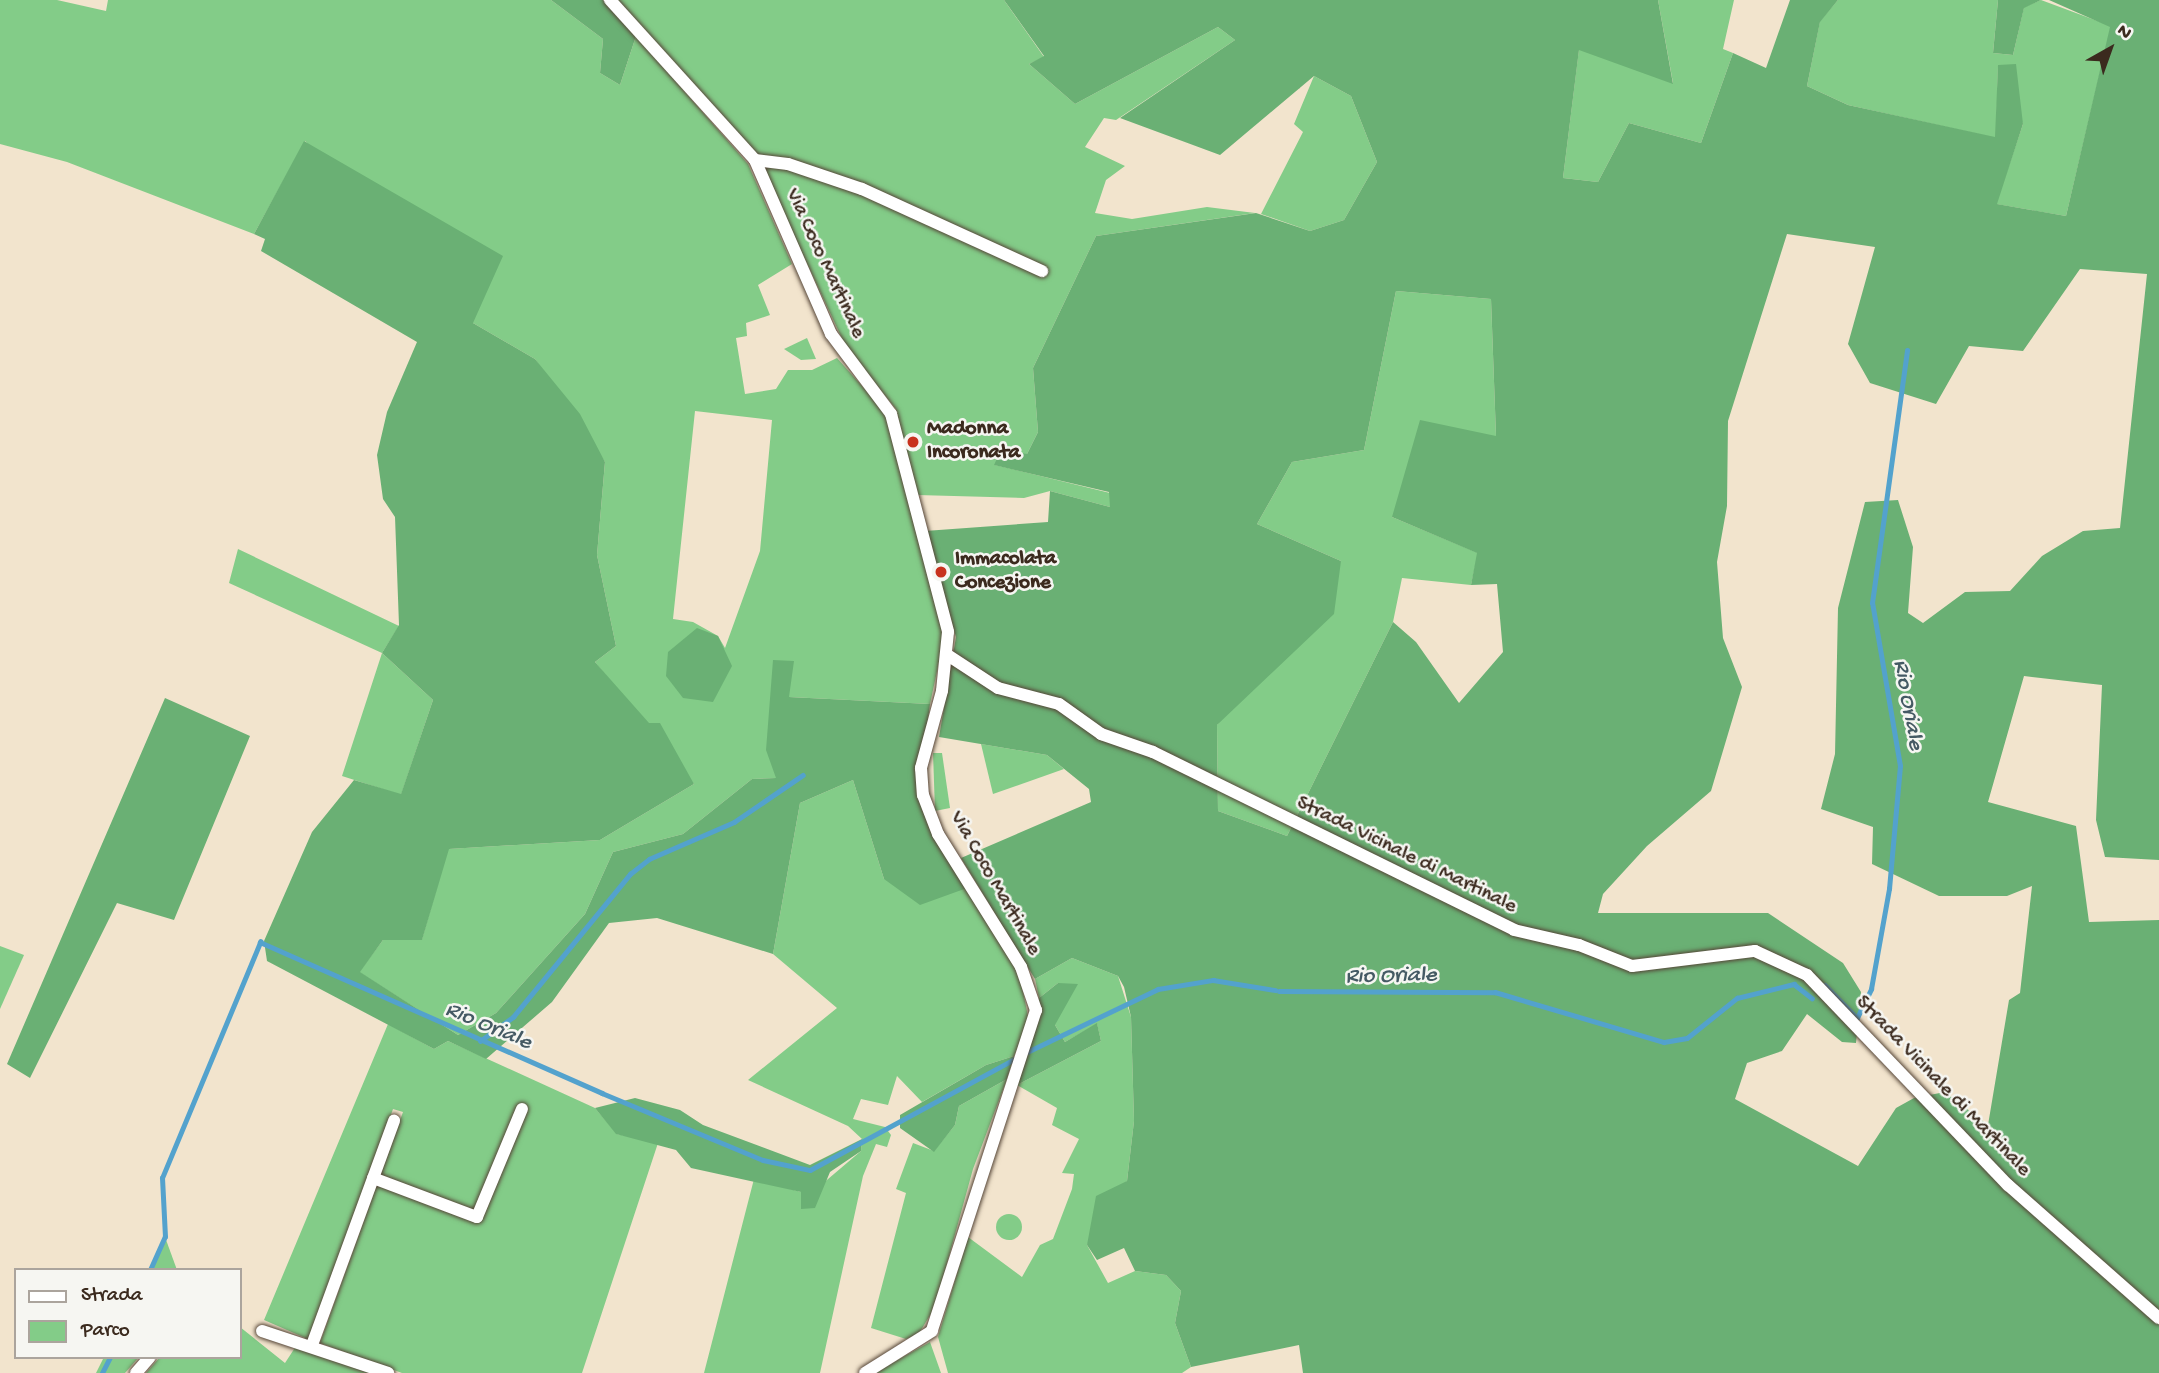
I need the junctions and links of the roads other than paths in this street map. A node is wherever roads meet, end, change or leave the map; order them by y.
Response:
1 (610, 0) edge
2 (755, 160) junction
3 (1042, 271) dead end
4 (946, 654) junction
5 (522, 1109) dead end
6 (394, 1121) dead end
7 (373, 1178) junction
8 (2159, 1318) edge
9 (262, 1331) dead end
10 (312, 1345) junction
11 (148, 1359) edge
12 (136, 1373) edge
13 (388, 1373) edge
14 (864, 1373) edge

1 - 2 street, Via Coco Martinale
2 - 3 street
2 - 4 street, Via Coco Martinale
4 - 8 street, Strada Vicinale di Martinale
4 - 14 street, Via Coco Martinale
5 - 7 street
6 - 7 street
7 - 10 street
9 - 10 street
10 - 13 street
11 - 12 street

